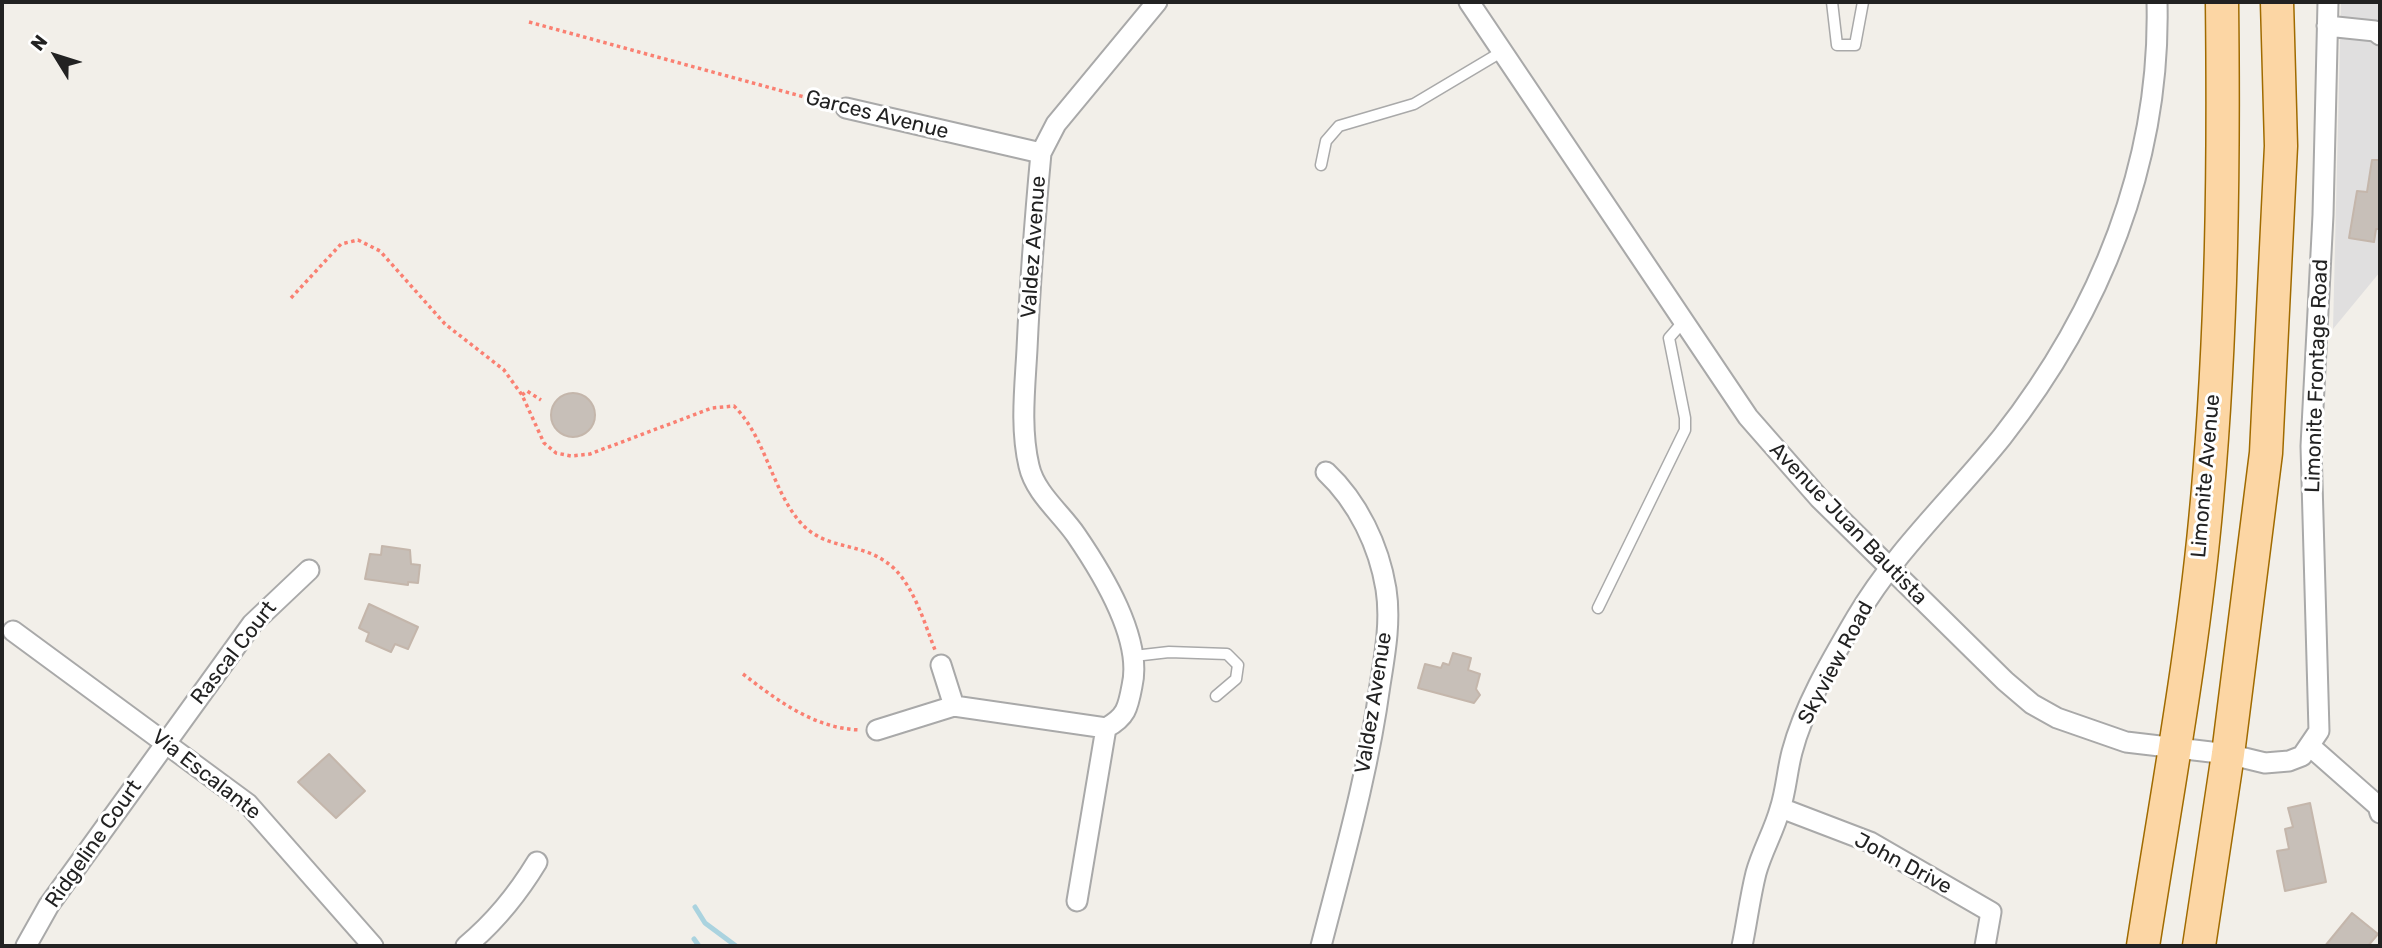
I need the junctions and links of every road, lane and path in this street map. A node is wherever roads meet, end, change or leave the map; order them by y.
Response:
1 (1157, 2) edge
2 (1469, 2) edge
3 (1832, 2) edge
4 (1863, 2) edge
5 (2157, 2) edge
6 (2222, 2) edge
7 (2277, 2) edge
8 (2328, 2) edge
9 (529, 22) dead end
10 (2327, 26) junction
11 (2380, 35) edge
12 (1503, 51) junction
13 (846, 108) joint
14 (1041, 153) junction
15 (1321, 164) dead end
16 (291, 298) dead end
17 (1683, 322) junction
18 (522, 395) junction
19 (541, 400) dead end
20 (1326, 472) dead end
21 (1889, 568) junction
22 (309, 570) dead end
23 (1598, 608) dead end
24 (8, 627) edge
25 (1134, 656) junction
26 (941, 665) joint
27 (743, 674) dead end
28 (1216, 696) dead end
29 (954, 706) junction
30 (1106, 727) junction
31 (877, 730) joint
32 (165, 743) junction
33 (2311, 747) junction
34 (2174, 750) junction
35 (2228, 754) junction
36 (1781, 808) junction
37 (2380, 813) edge
38 (537, 862) dead end
39 (1077, 901) dead end
40 (26, 946) edge
41 (373, 946) edge
42 (466, 946) edge
43 (1321, 946) edge
44 (1742, 946) edge
45 (1985, 946) edge
46 (2143, 946) edge
47 (2199, 946) edge

1 - 14 street
2 - 12 street, Avenue Juan Bautista
3 - 4 lane
5 - 21 street, Skyview Road
6 - 34 main road, Limonite Avenue
7 - 35 main road
8 - 10 street, Limonite Frontage Road
9 - 13 path, Garces Avenue
10 - 11 street
10 - 33 street, Limonite Frontage Road
12 - 15 lane
12 - 17 street, Avenue Juan Bautista
13 - 14 street, Garces Avenue
14 - 25 street, Valdez Avenue
16 - 18 path
17 - 21 street, Avenue Juan Bautista
17 - 23 lane
18 - 19 path
18 - 26 path
20 - 43 street, Valdez Avenue
21 - 34 street, Avenue Juan Bautista
21 - 36 street, Skyview Road
22 - 32 street, Rascal Court
24 - 32 street, Via Escalante
25 - 28 lane
25 - 30 street
26 - 29 street
27 - 31 path
29 - 30 street
29 - 31 street
30 - 39 street
32 - 40 street, Ridgeline Court
32 - 41 street, Via Escalante
33 - 35 street, Avenue Juan Bautista
33 - 37 street
34 - 35 street, Avenue Juan Bautista
34 - 46 main road, Limonite Avenue
35 - 47 main road
36 - 44 street, Skyview Road
36 - 45 street, John Drive
38 - 42 street

